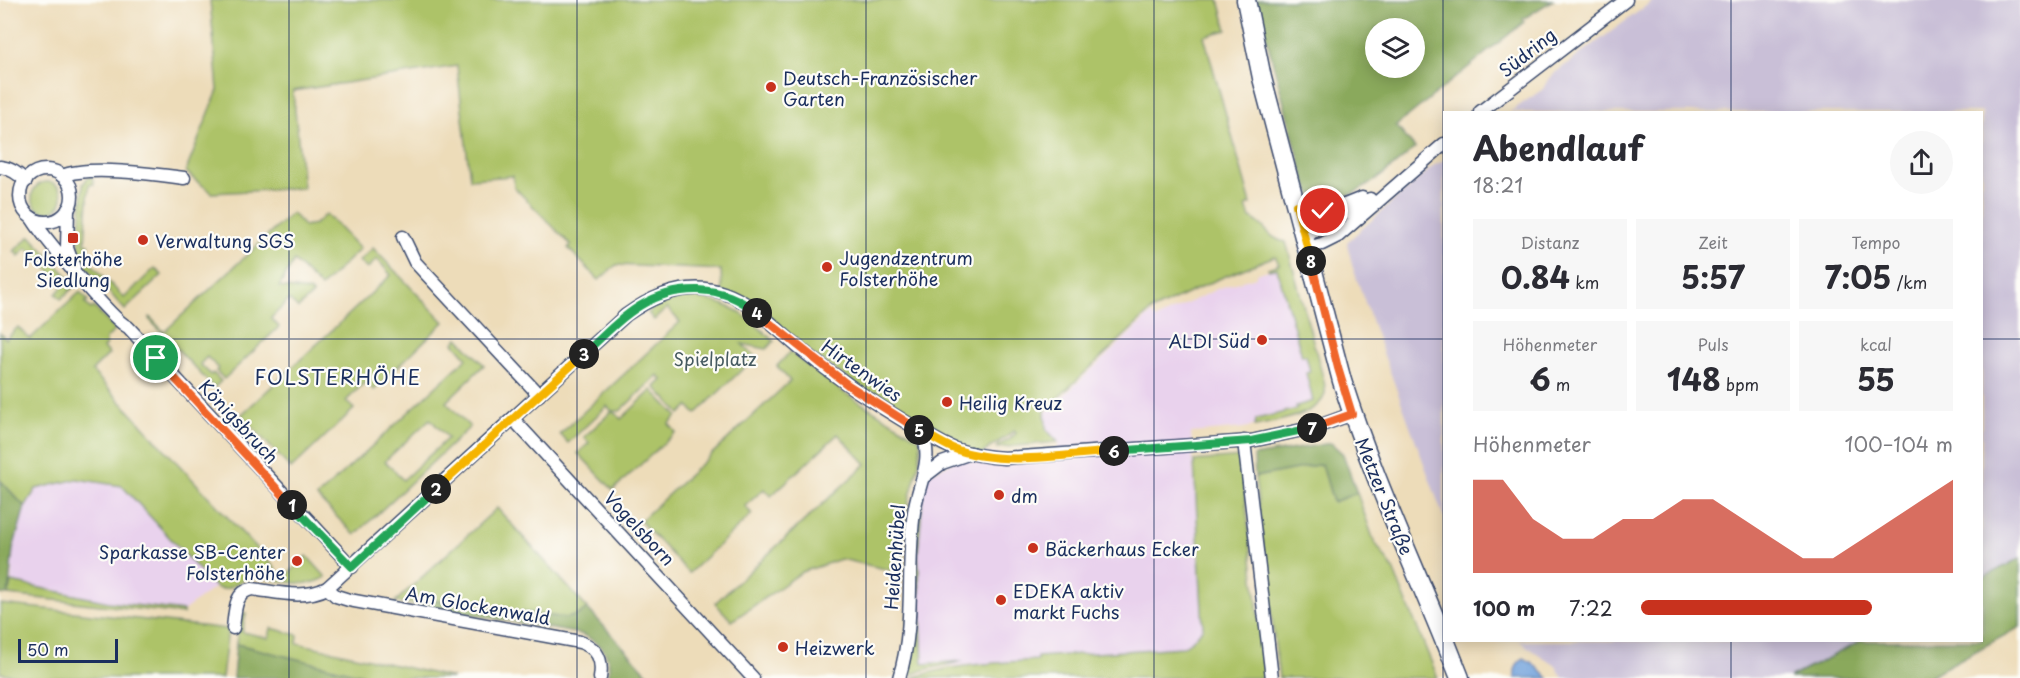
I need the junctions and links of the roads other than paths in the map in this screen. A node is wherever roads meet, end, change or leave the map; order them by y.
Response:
1 (1246, 0) edge
2 (1626, 0) edge
3 (1481, 111) edge
4 (1443, 143) edge
5 (1443, 143) edge
6 (0, 167) edge
7 (62, 176) junction
8 (184, 178) dead end
9 (26, 181) junction
10 (1380, 191) junction
11 (1296, 205) junction
12 (68, 209) junction
13 (32, 218) junction
14 (403, 237) dead end
15 (1306, 244) junction
16 (76, 273) junction
17 (539, 395) junction
18 (1352, 414) junction
19 (513, 419) junction
20 (921, 431) junction
21 (1244, 441) junction
22 (971, 453) junction
23 (925, 476) junction
24 (352, 567) junction
25 (327, 588) junction
26 (233, 628) dead end
27 (1443, 635) edge
28 (1446, 642) edge
29 (739, 662) junction
30 (600, 678) edge
31 (740, 678) edge
32 (753, 678) edge
33 (899, 678) edge
34 (1272, 678) edge
35 (1460, 678) edge

1 - 11 main road, Metzer Straße
2 - 3 street, Südring
4 - 10 street
5 - 15 street
6 - 9 street
7 - 8 street
7 - 9 street
7 - 12 street, Königsbruch
9 - 13 street, Königsbruch
10 - 11 street
10 - 15 street
11 - 15 main road, Metzer Straße
12 - 13 street
12 - 16 street, Königsbruch
13 - 16 street, Königsbruch
14 - 17 street
15 - 18 main road, Metzer Straße
16 - 24 street, Königsbruch
17 - 19 street, Hirtenwies
17 - 20 street, Hirtenwies
18 - 21 street, Hirtenwies
18 - 27 main road, Metzer Straße
19 - 24 street, Hirtenwies
19 - 29 street, Vogelsborn
20 - 22 street, Hirtenwies
20 - 23 street, Heidenhübel
21 - 22 street, Hirtenwies
21 - 34 street
22 - 23 street
23 - 33 street, Heidenhübel
24 - 25 street, Hirtenwies
25 - 26 street
25 - 30 street, Am Glockenwald
28 - 35 main road, Metzer Straße
29 - 31 street
29 - 32 street, Vogelsborn

